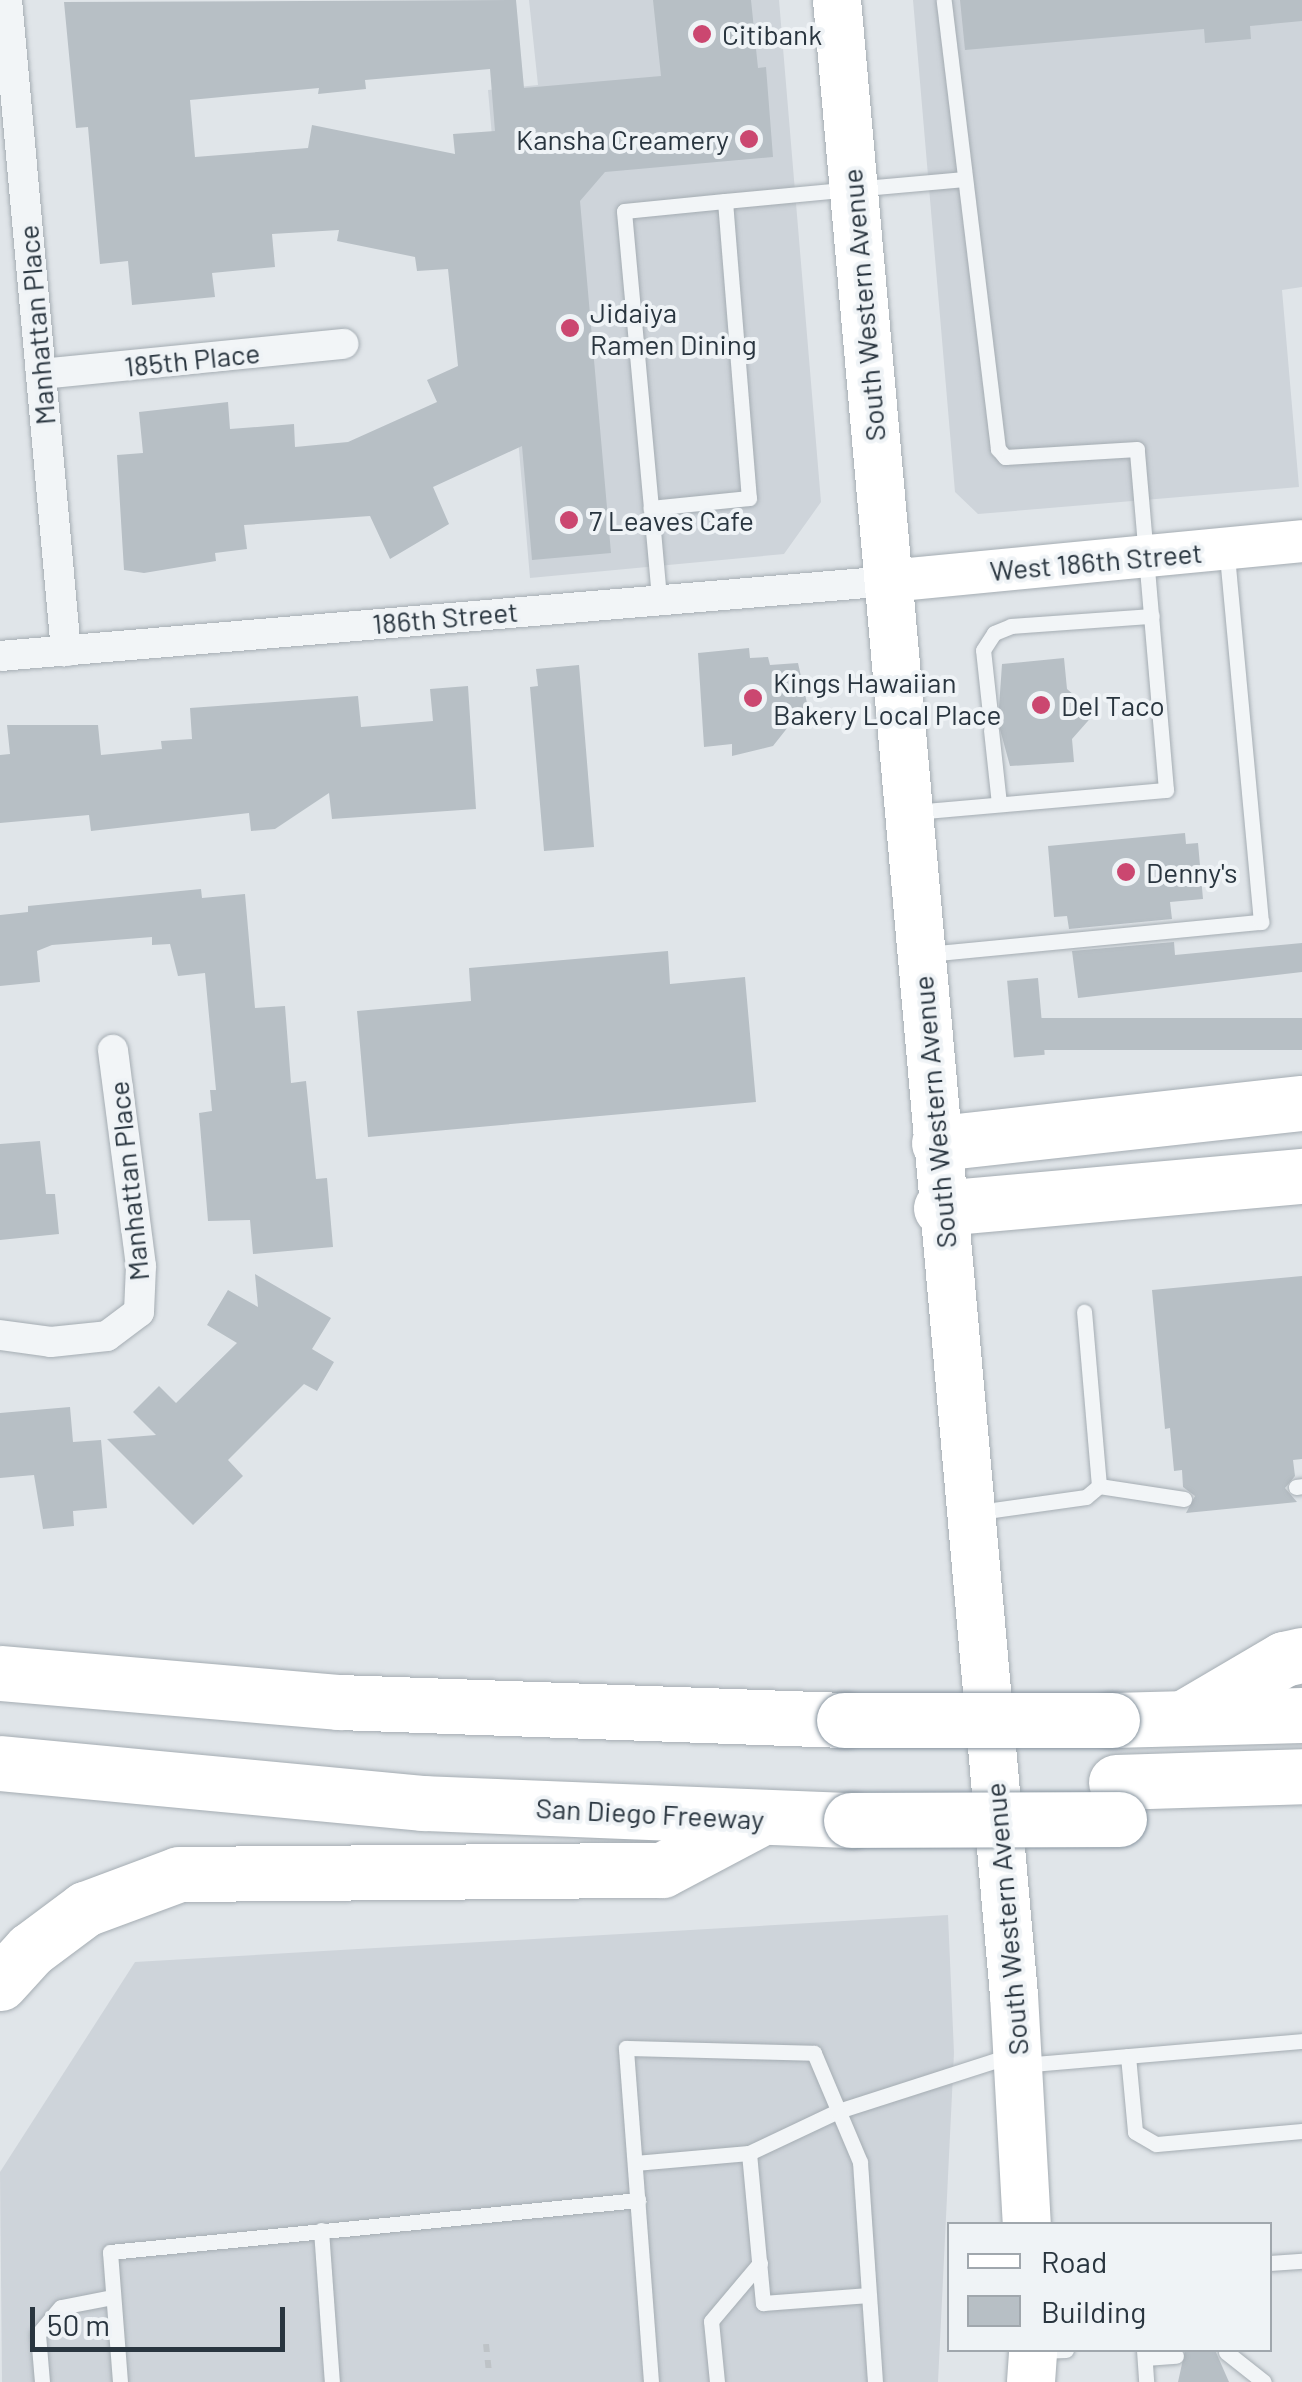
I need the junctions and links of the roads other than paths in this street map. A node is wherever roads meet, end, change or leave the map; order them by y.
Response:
1 (7, 0) edge
2 (837, 0) edge
3 (944, 0) edge
4 (964, 179) junction
5 (853, 189) junction
6 (724, 201) junction
7 (344, 344) dead end
8 (41, 374) junction
9 (651, 508) junction
10 (1302, 541) edge
11 (1226, 548) junction
12 (1147, 556) junction
13 (890, 581) junction
14 (659, 598) junction
15 (1152, 616) junction
16 (66, 650) junction
17 (0, 656) edge
18 (999, 804) junction
19 (909, 812) junction
20 (922, 954) junction
21 (113, 1050) dead end
22 (1302, 1103) edge
23 (938, 1142) junction
24 (1302, 1176) edge
25 (941, 1208) junction
26 (1084, 1312) dead end
27 (0, 1335) edge
28 (1099, 1486) junction
29 (1184, 1499) dead end
30 (970, 1514) junction
31 (1302, 1655) edge
32 (12, 1675) edge
33 (1302, 1715) edge
34 (1183, 1719) junction
35 (0, 1728) edge
36 (1302, 1748) edge
37 (0, 1763) edge
38 (1116, 1769) junction
39 (847, 1771) junction
40 (1302, 1776) edge
41 (1302, 1814) edge
42 (760, 1818) junction
43 (0, 1983) edge
44 (1302, 2041) edge
45 (1128, 2056) junction
46 (1018, 2060) junction
47 (838, 2111) junction
48 (1302, 2131) edge
49 (749, 2152) junction
50 (635, 2163) junction
51 (638, 2200) junction
52 (1027, 2222) edge
53 (321, 2230) junction
54 (1302, 2261) edge
55 (760, 2263) junction
56 (1272, 2263) edge
57 (869, 2295) junction
58 (112, 2297) junction
59 (1226, 2352) dead end
60 (1144, 2354) edge
61 (1176, 2356) dead end
62 (42, 2382) edge
63 (120, 2382) edge
64 (332, 2382) edge
65 (651, 2382) edge
66 (717, 2382) edge
67 (876, 2382) edge
68 (1146, 2382) edge
69 (1264, 2382) edge

1 - 8 street, Manhattan Place
2 - 5 main road, South Western Avenue
3 - 4 lane
4 - 5 lane
4 - 12 lane
5 - 6 lane
5 - 13 main road, South Western Avenue
6 - 9 lane
6 - 9 lane
7 - 8 street, 185th Place
8 - 16 street, Manhattan Place
9 - 14 lane
10 - 11 street, West 186th Street
11 - 12 street, West 186th Street
11 - 20 lane
12 - 13 street, West 186th Street
12 - 15 lane
13 - 14 street, 186th Street
13 - 19 main road, South Western Avenue
14 - 16 street, 186th Street
15 - 18 lane
15 - 18 lane
16 - 17 street, 186th Street
18 - 19 lane
19 - 20 main road, South Western Avenue
20 - 23 main road, South Western Avenue
21 - 27 street, Manhattan Place
22 - 23 highway
23 - 25 main road, South Western Avenue
24 - 25 highway
25 - 30 main road, South Western Avenue
26 - 28 lane
28 - 29 lane
28 - 30 lane
30 - 46 main road, South Western Avenue
31 - 34 highway
32 - 39 highway, San Diego Freeway
33 - 34 highway, San Diego Freeway
34 - 38 highway, San Diego Freeway
35 - 39 highway
36 - 38 highway
37 - 42 highway, San Diego Freeway
38 - 39 highway, San Diego Freeway, bridge
38 - 39 highway, San Diego Freeway, bridge
38 - 40 highway
38 - 41 highway, San Diego Freeway
39 - 42 highway, San Diego Freeway
42 - 43 highway
44 - 45 lane
45 - 46 lane
45 - 48 lane
46 - 47 lane
46 - 52 main road, South Western Avenue
47 - 49 lane
47 - 50 lane
47 - 57 lane
49 - 50 lane
49 - 55 lane
50 - 51 lane
51 - 53 lane
51 - 65 lane
53 - 58 lane
53 - 64 lane
54 - 56 lane
55 - 57 lane
55 - 66 lane
57 - 67 lane
58 - 62 lane
58 - 63 lane
59 - 69 lane
60 - 61 lane
60 - 68 lane

